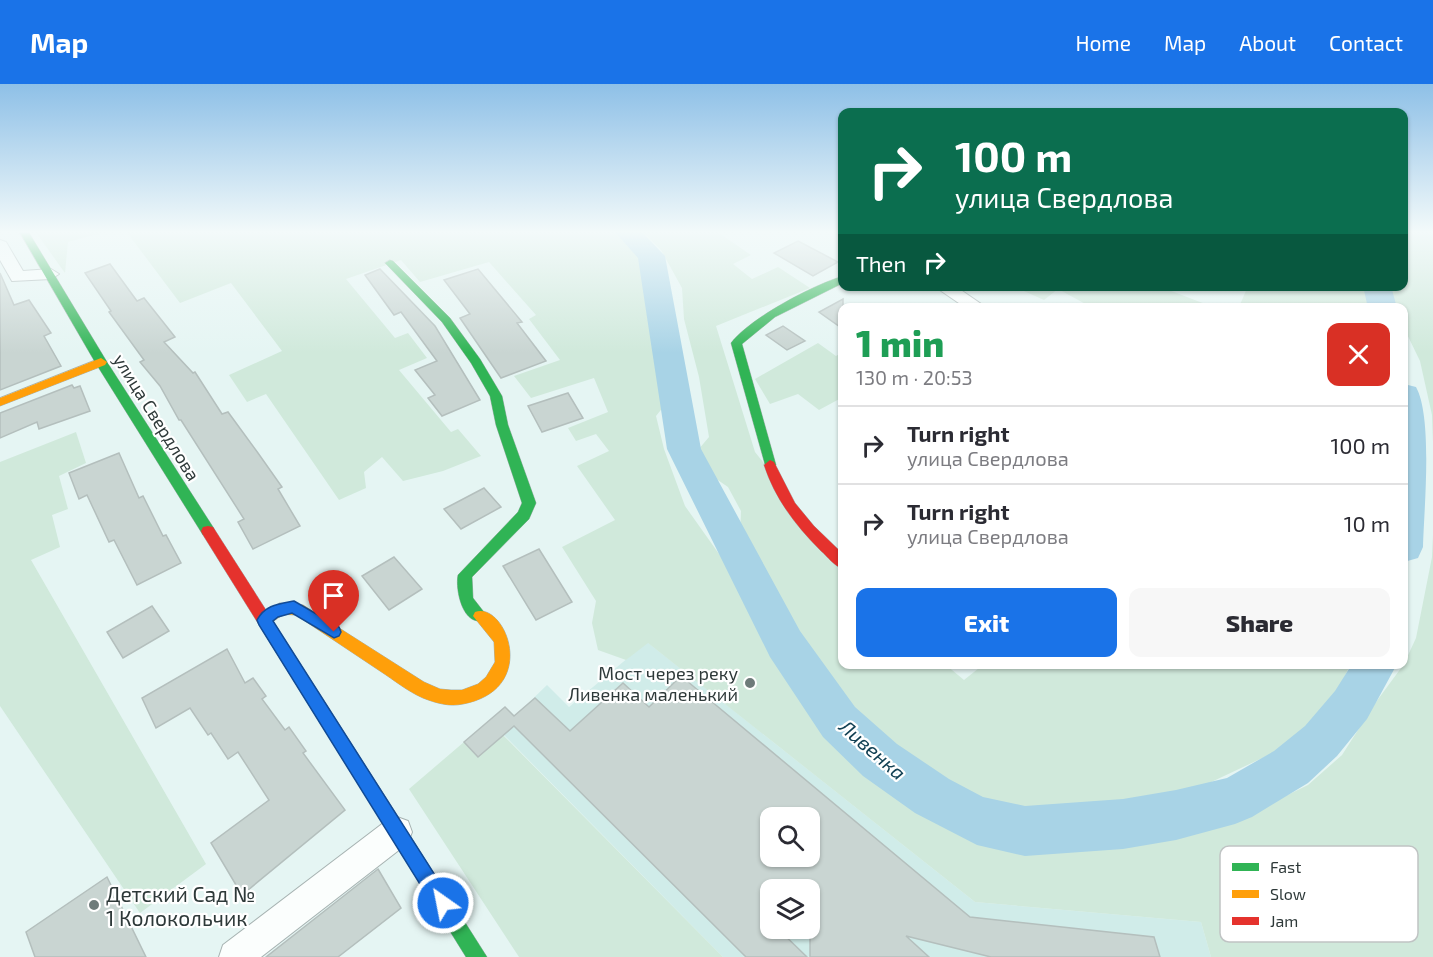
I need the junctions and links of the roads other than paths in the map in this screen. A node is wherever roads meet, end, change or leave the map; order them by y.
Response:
1 (15, 272) edge
2 (399, 272) edge
3 (51, 274) joint
4 (838, 282) edge
5 (949, 291) edge
6 (965, 302) edge
7 (101, 362) junction
8 (0, 402) edge
9 (838, 558) edge
10 (264, 620) junction
11 (397, 832) junction
12 (235, 957) edge
13 (477, 957) edge

1 - 3 street
2 - 10 street
3 - 7 street, улица Свердлова
4 - 9 street
5 - 6 street
7 - 8 street
7 - 10 street, улица Свердлова
10 - 11 street, улица Свердлова
11 - 12 street
11 - 13 street, улица Свердлова

